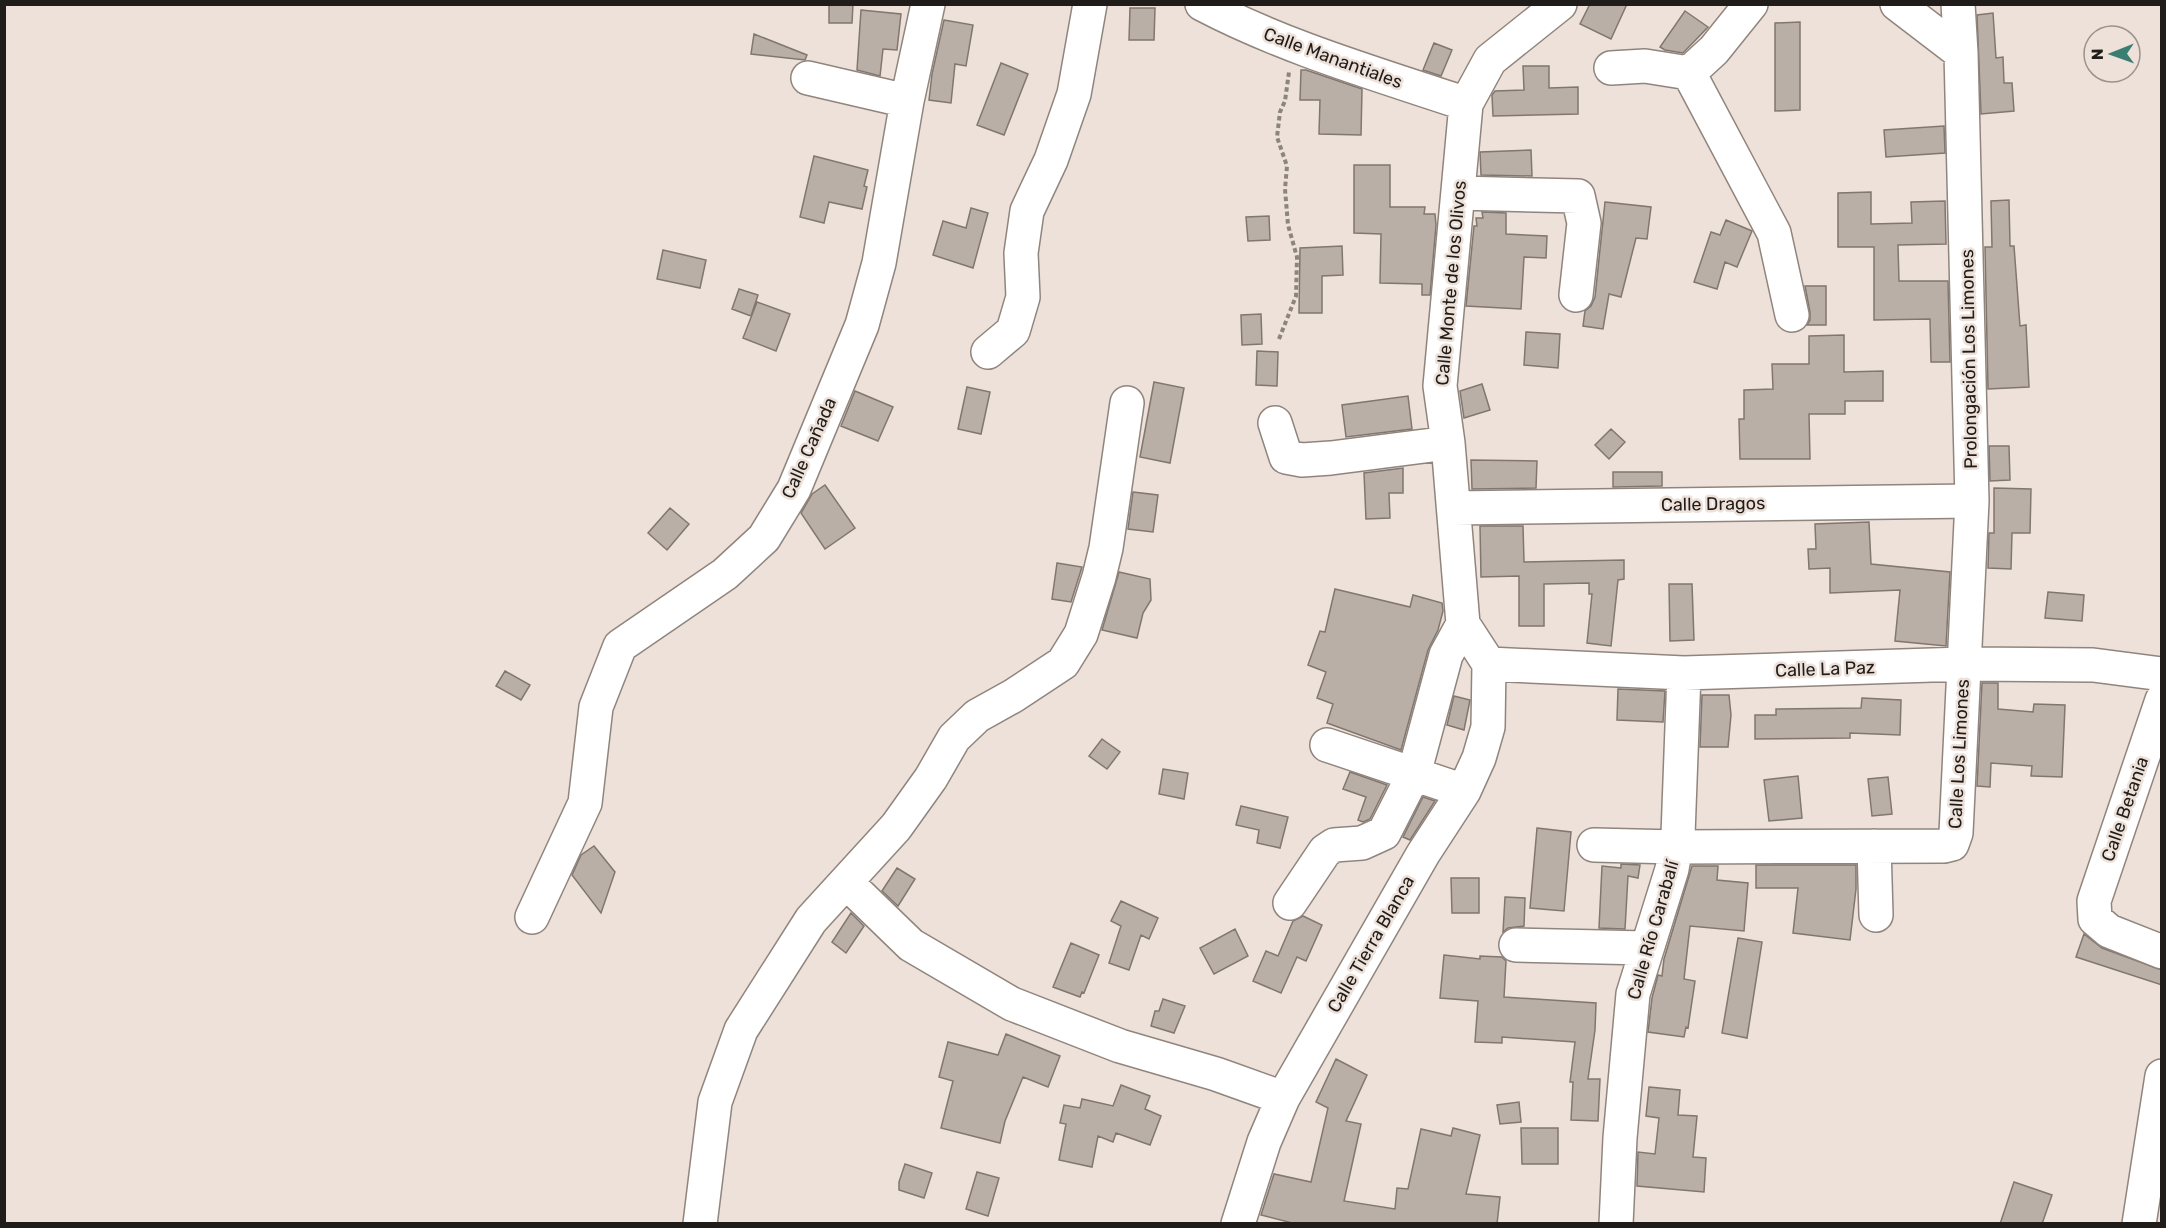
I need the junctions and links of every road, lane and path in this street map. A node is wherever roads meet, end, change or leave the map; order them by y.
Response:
1 (928, 4) edge
2 (1090, 4) edge
3 (1202, 4) edge
4 (1560, 4) edge
5 (1751, 4) edge
6 (1897, 4) edge
7 (1958, 4) edge
8 (1288, 43) junction
9 (1961, 53) junction
10 (1611, 68) dead end
11 (1689, 73) junction
12 (808, 78) dead end
13 (907, 101) junction
14 (1466, 104) junction
15 (1459, 194) junction
16 (1576, 294) dead end
17 (1792, 315) dead end
18 (1278, 339) dead end
19 (988, 352) dead end
20 (1127, 403) dead end
21 (1275, 423) dead end
22 (1448, 443) junction
23 (1972, 501) junction
24 (1454, 508) junction
25 (1463, 624) junction
26 (1489, 664) junction
27 (1963, 664) junction
28 (1684, 673) junction
29 (2162, 674) edge
30 (2162, 700) edge
31 (1327, 745) dead end
32 (1414, 774) junction
33 (1464, 791) junction
34 (1594, 845) dead end
35 (1874, 846) junction
36 (1676, 847) junction
37 (846, 882) junction
38 (1290, 903) dead end
39 (1876, 915) dead end
40 (532, 917) dead end
41 (1516, 945) dead end
42 (1646, 948) junction
43 (2162, 952) edge
44 (2162, 1076) edge
45 (1283, 1098) junction
46 (700, 1224) edge
47 (1238, 1224) edge
48 (1616, 1224) edge
49 (2139, 1224) edge

1 - 13 street, Calle Cañada
2 - 19 street
3 - 8 street, Calle Manantiales
4 - 14 street, Calle Monte de los Olivos
5 - 11 street
6 - 9 street
7 - 9 street, Prolongación Los Limones
8 - 14 street, Calle Manantiales
8 - 18 path
9 - 23 street, Prolongación Los Limones
10 - 11 street
11 - 17 street
12 - 13 street
13 - 40 street, Calle Cañada
14 - 15 street, Calle Monte de los Olivos
15 - 16 street
15 - 22 street, Calle Monte de los Olivos
20 - 37 street
21 - 22 street
22 - 24 street, Calle Monte de los Olivos
23 - 24 street, Calle Dragos
23 - 27 street, Prolongación Los Limones
24 - 25 street, Calle Monte de los Olivos
25 - 26 street, Calle Monte de los Olivos
25 - 32 street
26 - 28 street, Calle La Paz
26 - 33 street, Calle Tierra Blanca
27 - 28 street, Calle La Paz
27 - 29 street, Calle La Paz
27 - 35 street, Calle Los Limones
28 - 36 street, Calle Río Carabalí
30 - 43 street, Calle Betania
31 - 32 street
32 - 33 street
32 - 38 street
33 - 45 street, Calle Tierra Blanca
34 - 36 street
35 - 36 street
35 - 39 street
36 - 42 street, Calle Río Carabalí
37 - 45 street
37 - 46 street
41 - 42 street
42 - 48 street, Calle Río Carabalí
44 - 49 street
45 - 47 street, Calle Tierra Blanca

